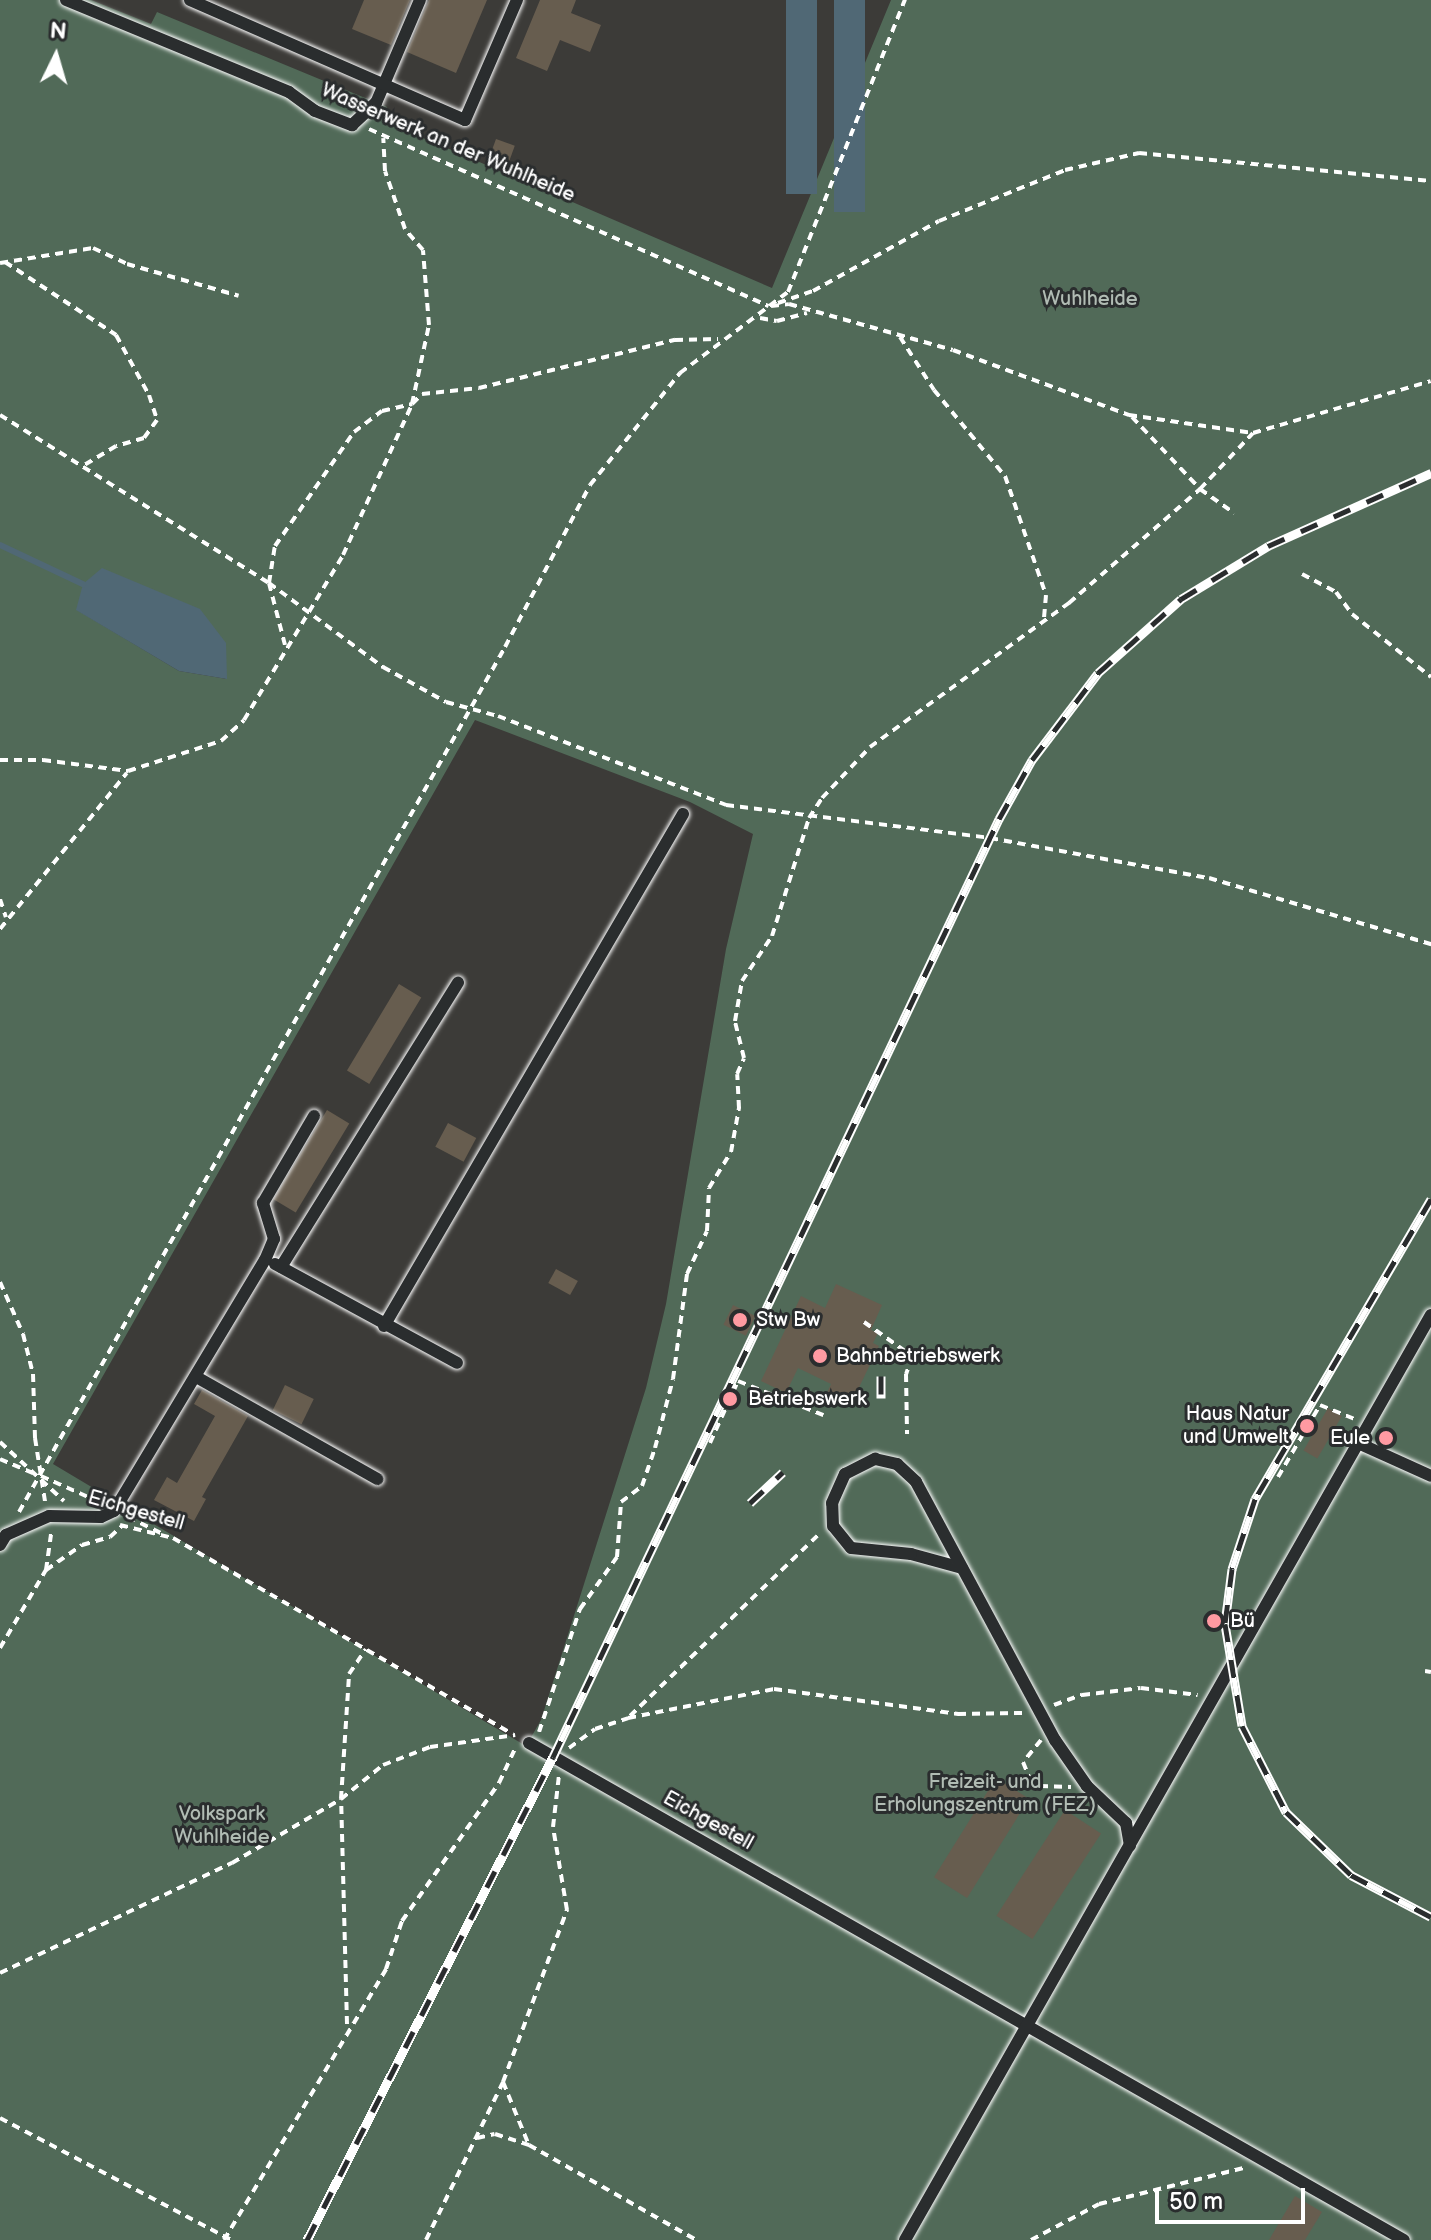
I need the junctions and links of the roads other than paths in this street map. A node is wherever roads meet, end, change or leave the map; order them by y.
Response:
1 (66, 0) edge
2 (190, 0) edge
3 (420, 0) edge
4 (517, 0) edge
5 (384, 82) junction
6 (683, 814) dead end
7 (458, 983) dead end
8 (314, 1116) dead end
9 (265, 1260) junction
10 (281, 1267) junction
11 (1431, 1315) edge
12 (384, 1326) junction
13 (457, 1363) dead end
14 (198, 1378) junction
15 (1358, 1443) junction
16 (1431, 1476) edge
17 (377, 1479) dead end
18 (3, 1540) edge
19 (962, 1568) junction
20 (532, 1745) road end
21 (1130, 1846) junction
22 (1026, 2025) junction
23 (1400, 2239) edge
24 (905, 2240) edge

1 - 5 lane, Wasserwerk an der Wuhlheide
2 - 5 lane
3 - 5 lane
4 - 5 lane
6 - 12 lane
7 - 10 lane
8 - 9 lane
9 - 10 lane
9 - 14 lane
10 - 12 lane
11 - 15 lane
12 - 13 lane
14 - 17 lane
14 - 18 lane
15 - 16 lane
15 - 21 lane
19 - 19 lane
19 - 21 lane
20 - 22 lane, Eichgestell
21 - 22 lane
22 - 23 lane, Eichgestell
22 - 24 lane

